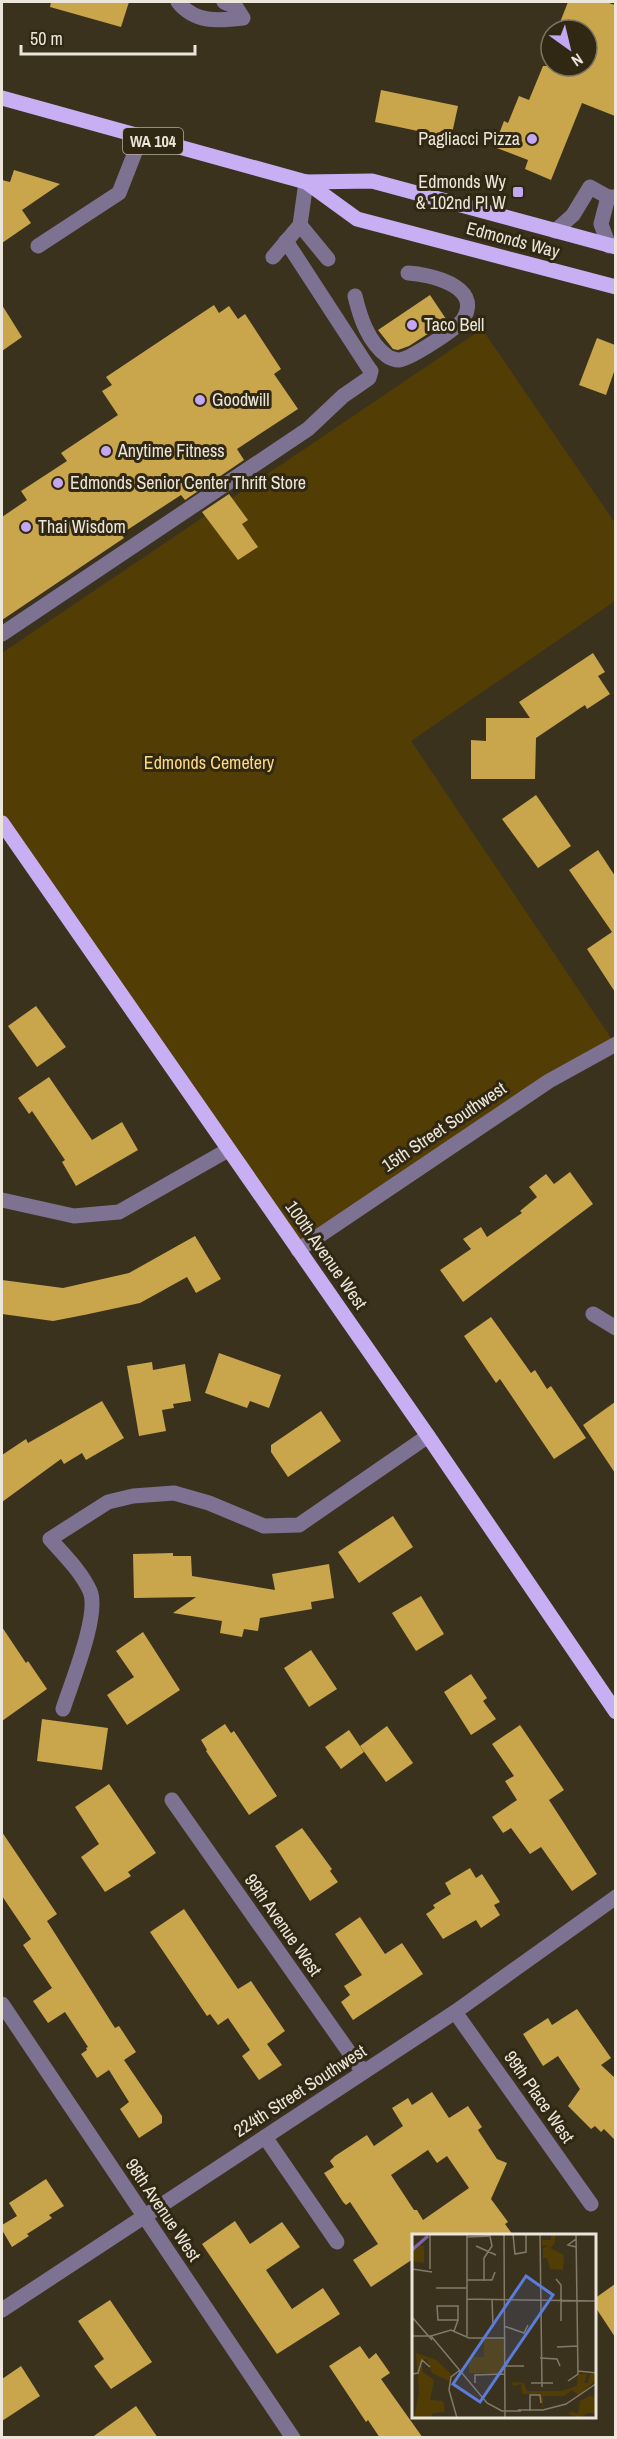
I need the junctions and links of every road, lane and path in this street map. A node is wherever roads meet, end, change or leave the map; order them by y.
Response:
1 (178, 2) edge
2 (224, 2) edge
3 (2, 98) edge
4 (141, 137) junction
5 (306, 182) junction
6 (612, 197) edge
7 (300, 225) junction
8 (555, 231) junction
9 (286, 241) junction
10 (38, 246) dead end
11 (612, 246) edge
12 (273, 257) dead end
13 (328, 259) dead end
14 (408, 273) dead end
15 (615, 287) edge
16 (355, 296) dead end
17 (2, 634) edge
18 (2, 826) edge
19 (615, 1044) edge
20 (228, 1150) junction
21 (2, 1200) edge
22 (298, 1250) junction
23 (594, 1314) dead end
24 (615, 1328) edge
25 (428, 1436) junction
26 (63, 1709) dead end
27 (615, 1712) edge
28 (171, 1800) dead end
29 (615, 1897) edge
30 (2, 2004) edge
31 (455, 2012) junction
32 (363, 2072) junction
33 (265, 2137) junction
34 (591, 2204) dead end
35 (144, 2216) junction
36 (337, 2242) dead end
37 (2, 2310) edge
38 (293, 2438) edge

1 - 2 street
3 - 4 main road, Edmonds Way / WA 104
4 - 5 main road, Edmonds Way / WA 104
4 - 10 street
5 - 7 street
5 - 8 main road, Edmonds Way / WA 104
5 - 15 main road, Edmonds Way / WA 104
6 - 8 street
6 - 11 street
7 - 9 street
7 - 13 street
8 - 11 main road, Edmonds Way / WA 104
9 - 12 street
9 - 17 street
14 - 16 street
18 - 20 main road, 100th Avenue West
19 - 22 street, 15th Street Southwest
20 - 21 street
20 - 22 main road, 100th Avenue West
22 - 25 main road, 100th Avenue West
23 - 24 street
25 - 26 street
25 - 27 main road, 100th Avenue West
28 - 32 street, 99th Avenue West
29 - 31 street, 224th Street Southwest
30 - 35 street, 98th Avenue West
31 - 32 street, 224th Street Southwest
31 - 34 street, 99th Place West
32 - 33 street, 224th Street Southwest
33 - 35 street, 224th Street Southwest
33 - 36 street
35 - 37 street, 224th Street Southwest
35 - 38 street, 98th Avenue West

